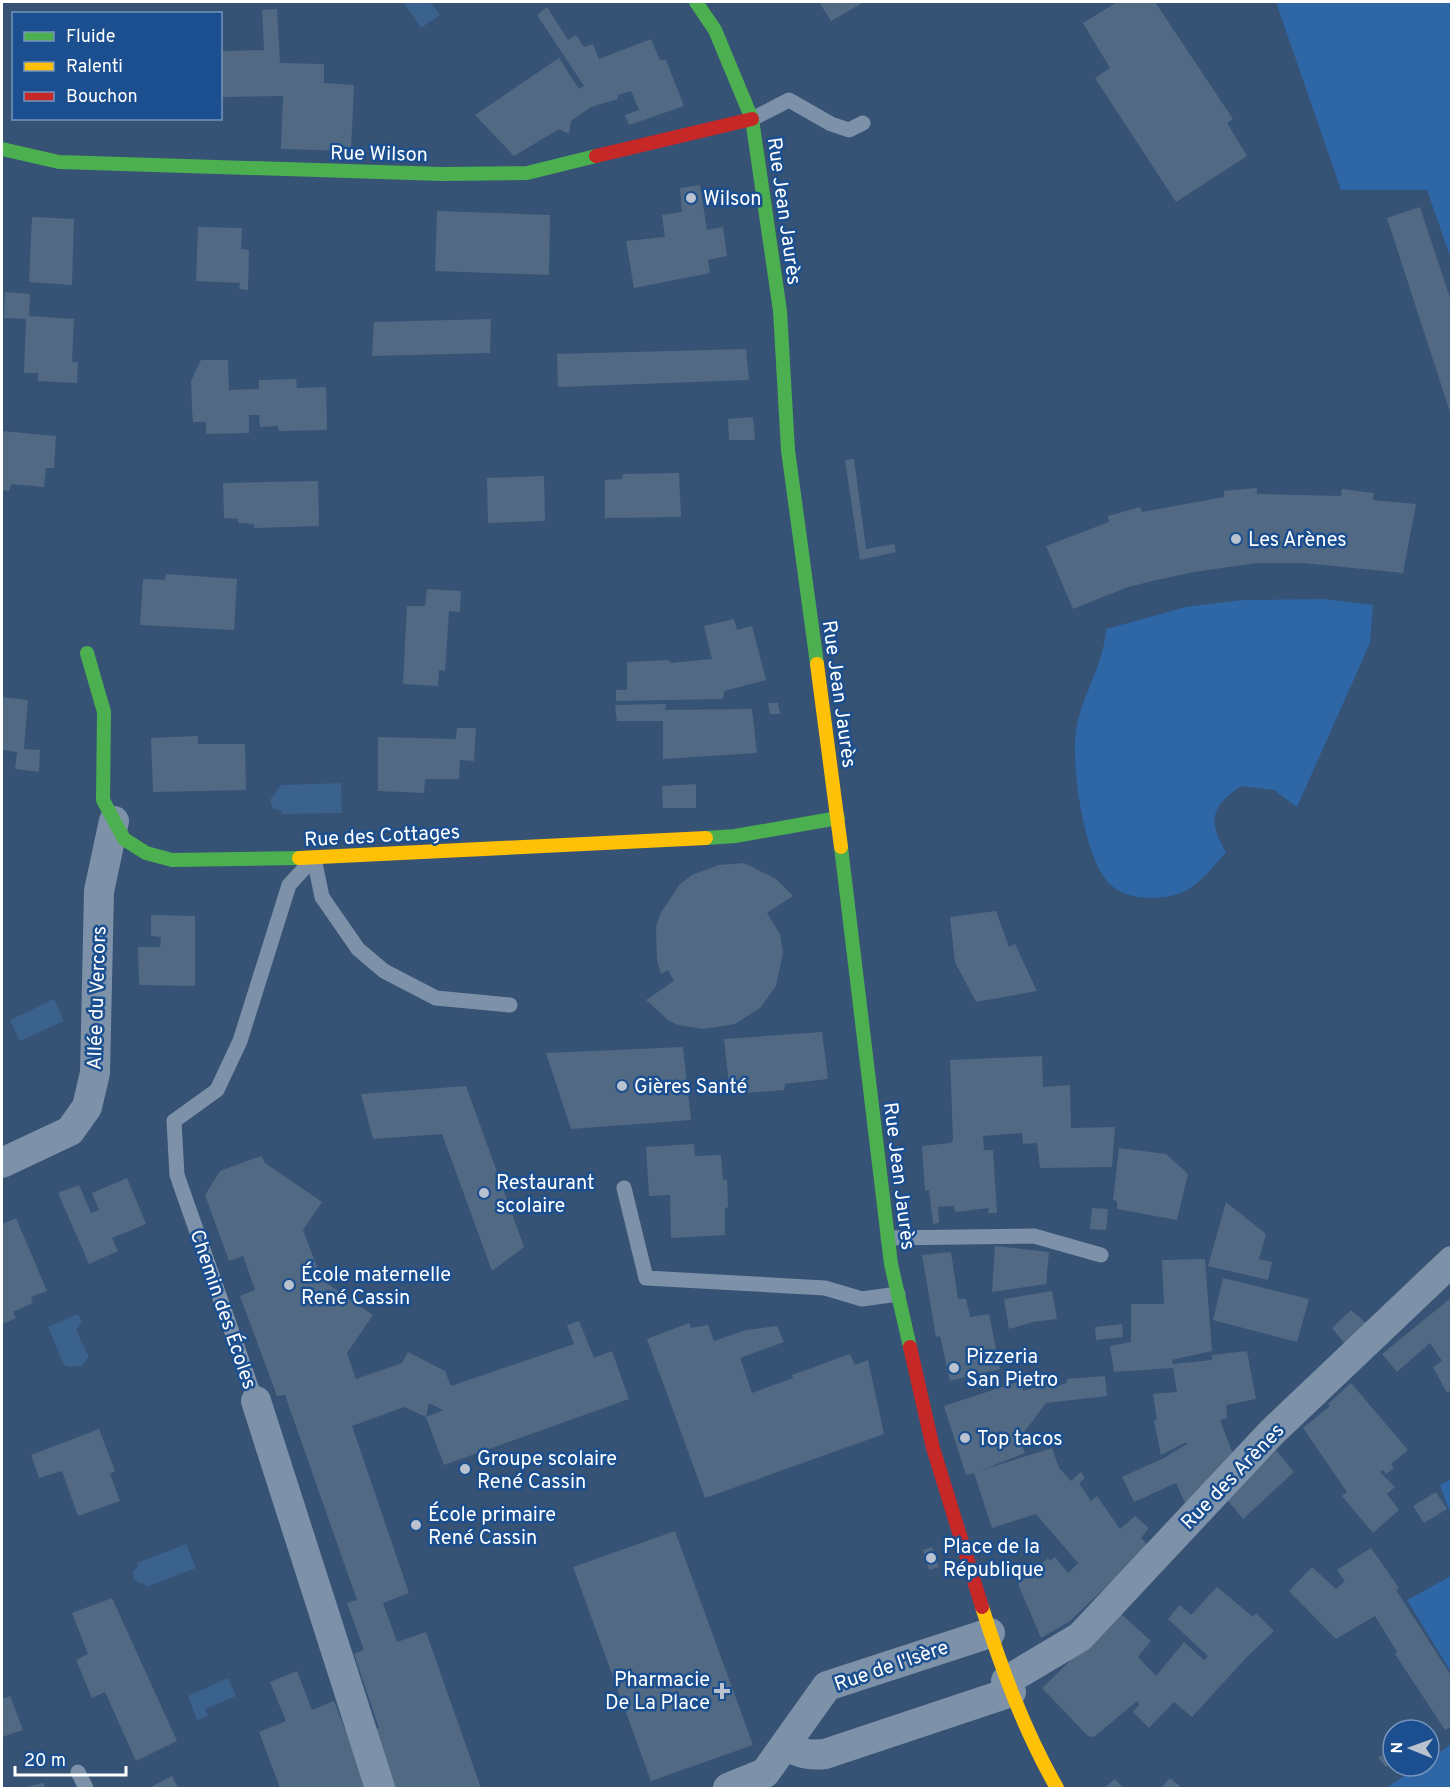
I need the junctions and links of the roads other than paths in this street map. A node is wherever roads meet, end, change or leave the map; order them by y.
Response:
1 (696, 2) edge
2 (752, 118) junction
3 (863, 123) dead end
4 (2, 149) edge
5 (87, 653) dead end
6 (838, 818) junction
7 (114, 821) junction
8 (314, 858) junction
9 (510, 1005) dead end
10 (2, 1163) edge
11 (624, 1188) dead end
12 (888, 1238) junction
13 (1101, 1255) dead end
14 (1452, 1261) edge
15 (898, 1294) junction
16 (256, 1401) joint
17 (990, 1633) junction
18 (1009, 1687) junction
19 (785, 1745) junction
20 (78, 1772) dead end
21 (86, 1788) edge
22 (380, 1788) edge
23 (728, 1788) edge
24 (1057, 1788) edge

1 - 2 main road, Rue Jean Jaurès
2 - 3 lane
2 - 4 main road, Rue Wilson
2 - 6 main road, Rue Jean Jaurès
5 - 7 main road, Rue des Cottages
6 - 8 main road, Rue des Cottages
6 - 12 main road, Rue Jean Jaurès
7 - 8 main road, Rue des Cottages
7 - 10 street, Allée du Vercors
8 - 9 lane
8 - 16 lane, Chemin des Écoles
11 - 15 lane
12 - 13 lane
12 - 15 main road, Rue Jean Jaurès
14 - 18 street, Rue des Arènes
15 - 17 main road, Rue Jean Jaurès
16 - 22 street, Chemin des Écoles
17 - 18 main road, Rue Jean Jaurès
17 - 19 street, Rue de l'Isère
18 - 19 street
18 - 24 main road, Rue Jean Jaurès
19 - 23 street, Rue de l'Isère
20 - 21 lane

